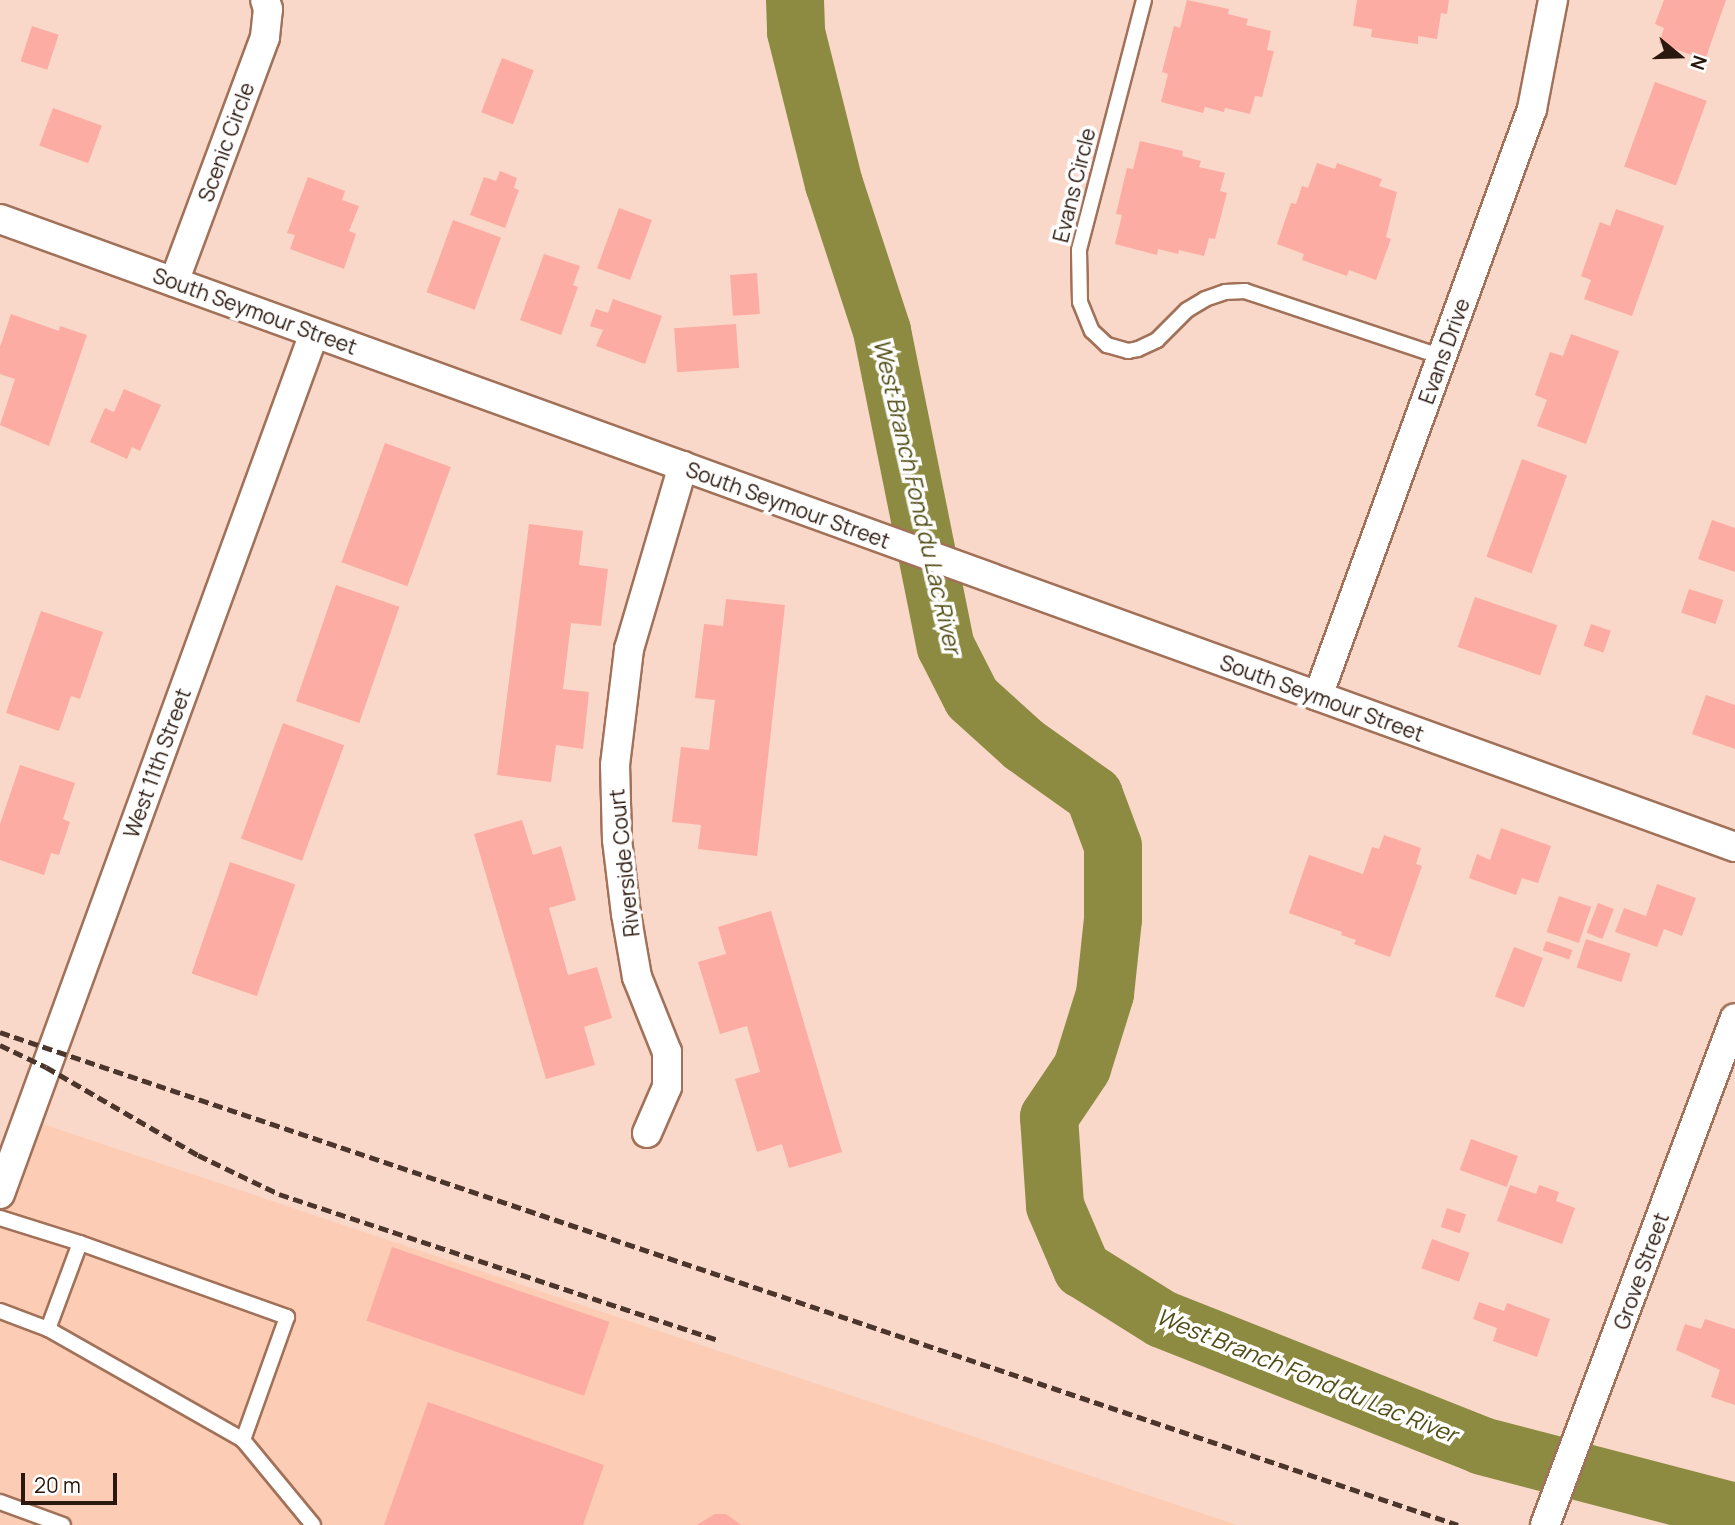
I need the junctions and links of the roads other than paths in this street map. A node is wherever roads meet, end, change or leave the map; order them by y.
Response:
1 (265, 0) edge
2 (1144, 0) edge
3 (1553, 0) edge
4 (0, 219) edge
5 (174, 282) junction
6 (314, 333) junction
7 (1442, 357) junction
8 (683, 466) junction
9 (1318, 696) junction
10 (1735, 847) edge
11 (1735, 1018) edge
12 (647, 1133) dead end
13 (0, 1194) edge
14 (0, 1218) edge
15 (80, 1243) junction
16 (0, 1311) edge
17 (48, 1329) junction
18 (243, 1440) junction
19 (0, 1502) edge
20 (63, 1525) edge
21 (313, 1525) edge
22 (1545, 1525) edge

1 - 5 street, Scenic Circle
2 - 7 lane, Evans Circle
3 - 7 street, Evans Drive
4 - 5 street, South Seymour Street
5 - 6 street, South Seymour Street
6 - 8 street, South Seymour Street
6 - 13 street, West 11th Street
7 - 9 street, Evans Drive
8 - 9 street, South Seymour Street
8 - 12 street, Riverside Court
9 - 10 street, South Seymour Street
11 - 22 street, Grove Street
14 - 15 lane
15 - 17 lane
15 - 18 lane
16 - 17 lane
17 - 18 lane
18 - 21 lane
19 - 20 lane

